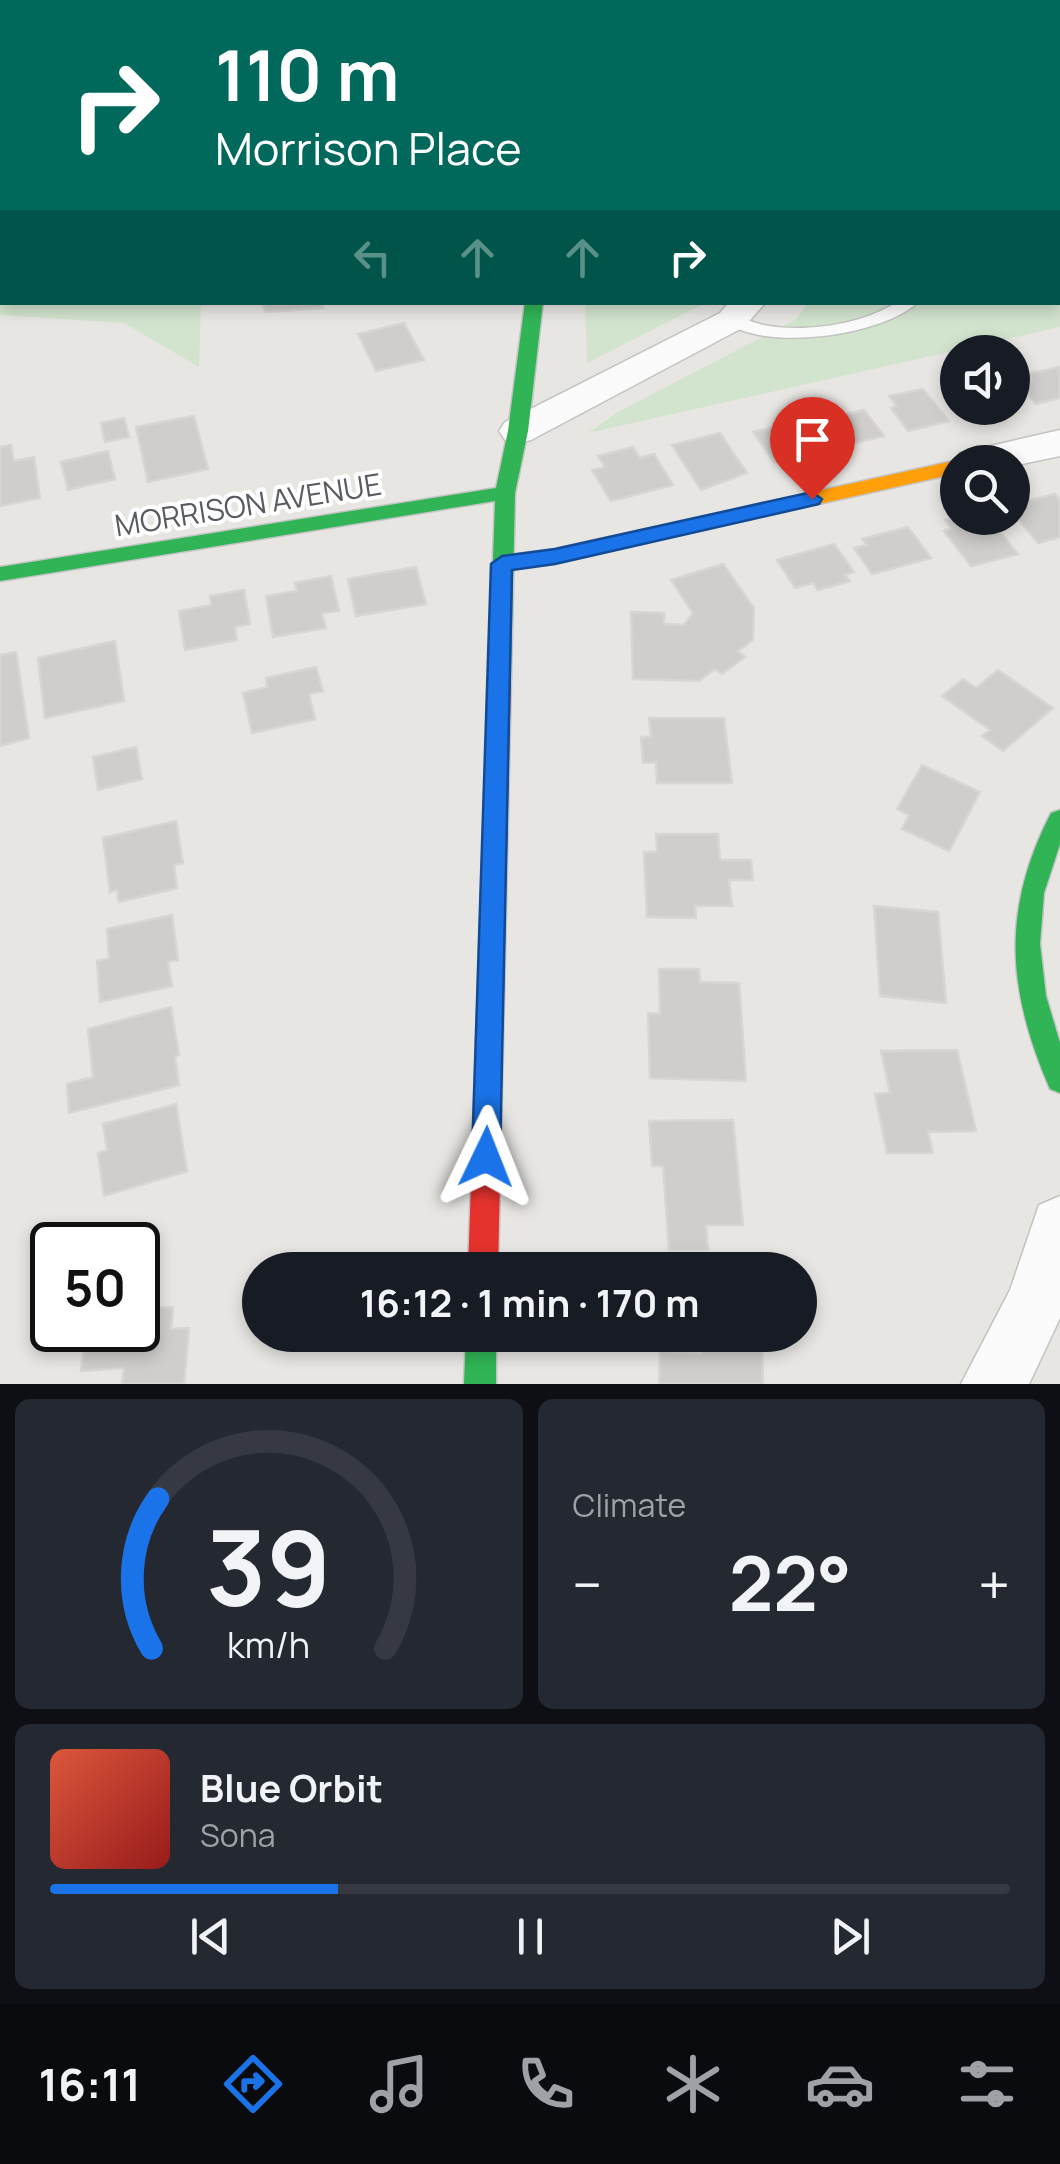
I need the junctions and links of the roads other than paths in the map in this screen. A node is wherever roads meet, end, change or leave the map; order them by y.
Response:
1 (534, 305) edge
2 (906, 305) edge
3 (741, 311) edge
4 (518, 431) junction
5 (1060, 444) edge
6 (1030, 450) edge
7 (940, 470) edge
8 (505, 493) junction
9 (502, 564) junction
10 (0, 574) edge
11 (1060, 820) edge
12 (1060, 1080) edge
13 (1060, 1226) edge
14 (483, 1252) edge
15 (481, 1352) edge
16 (480, 1384) edge
17 (994, 1384) edge

1 - 4 street
2 - 3 lane
3 - 4 street
4 - 8 street
5 - 6 street
7 - 9 street
8 - 9 street
8 - 10 street, MORRISON AVENUE
9 - 14 street
11 - 12 street
13 - 17 street
15 - 16 street

